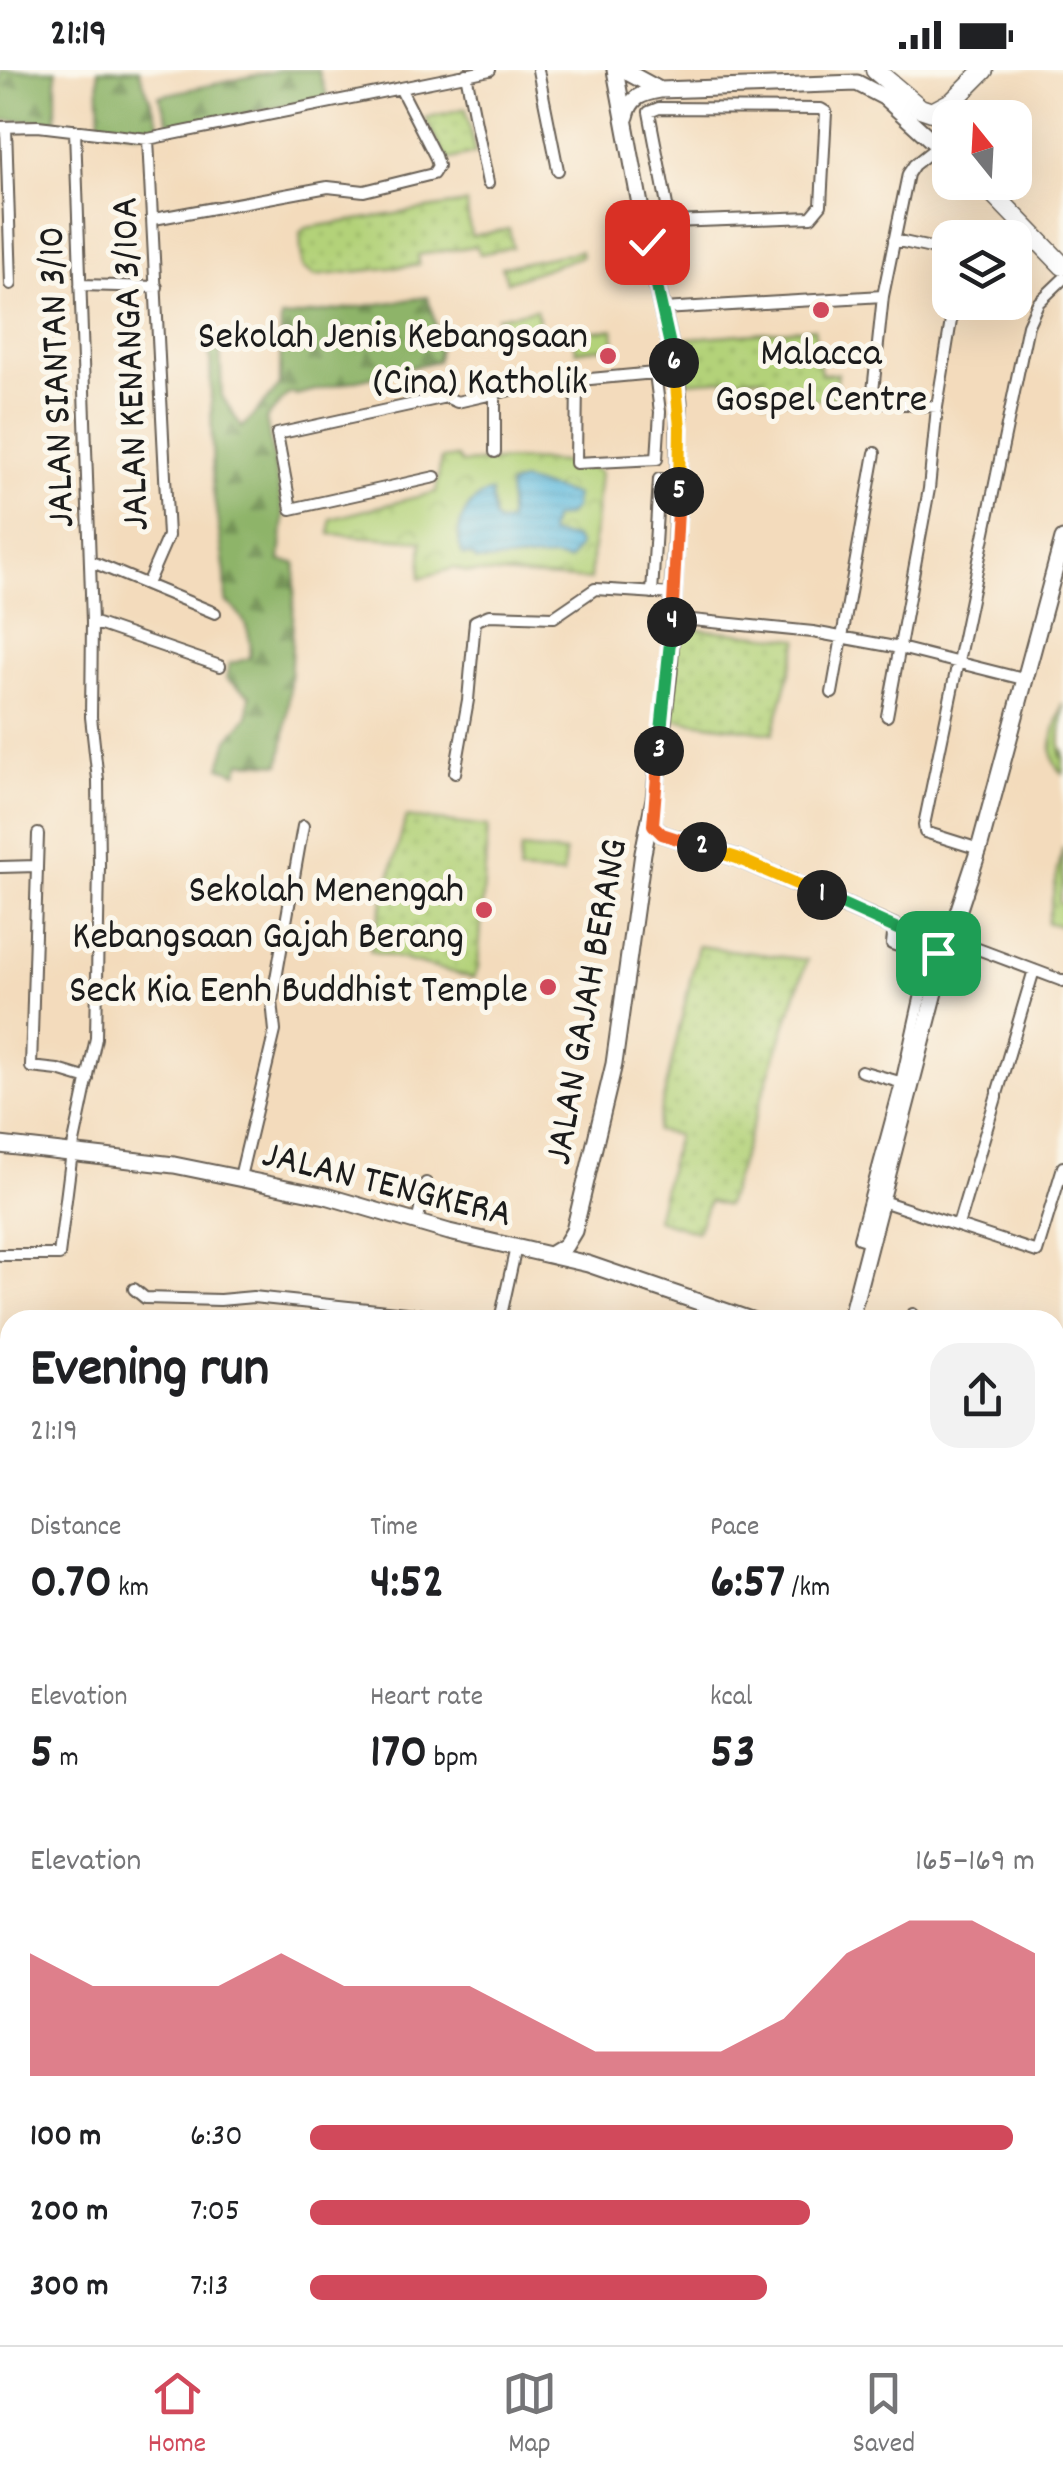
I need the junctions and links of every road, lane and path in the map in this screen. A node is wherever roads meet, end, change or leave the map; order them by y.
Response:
1 (490, 70) edge
2 (538, 70) edge
3 (615, 70) edge
4 (623, 70) edge
5 (853, 70) edge
6 (875, 70) edge
7 (984, 70) edge
8 (466, 74) junction
9 (834, 82) junction
10 (754, 85) junction
11 (400, 88) junction
12 (964, 89) junction
13 (660, 90) junction
14 (960, 100) edge
15 (756, 108) junction
16 (3, 127) edge
17 (625, 128) junction
18 (74, 130) junction
19 (148, 139) junction
20 (932, 141) edge
21 (932, 157) edge
22 (558, 170) dead end
23 (488, 183) dead end
24 (999, 200) edge
25 (154, 219) junction
26 (670, 221) junction
27 (644, 223) junction
28 (894, 240) junction
29 (932, 248) edge
30 (1063, 266) edge
31 (1063, 279) edge
32 (10, 284) dead end
33 (80, 285) junction
34 (156, 287) junction
35 (883, 296) junction
36 (663, 309) junction
37 (951, 320) edge
38 (676, 371) junction
39 (655, 373) junction
40 (576, 380) junction
41 (495, 393) junction
42 (937, 406) junction
43 (495, 452) dead end
44 (875, 453) dead end
45 (435, 477) dead end
46 (679, 479) junction
47 (1063, 539) edge
48 (90, 561) junction
49 (147, 584) junction
50 (652, 593) junction
51 (673, 594) junction
52 (215, 612) dead end
53 (672, 618) junction
54 (92, 622) junction
55 (843, 638) junction
56 (900, 648) junction
57 (960, 663) junction
58 (220, 666) dead end
59 (1027, 680) junction
60 (832, 693) dead end
61 (887, 716) dead end
62 (455, 773) dead end
63 (654, 800) junction
64 (303, 826) dead end
65 (38, 834) dead end
66 (700, 846) junction
67 (979, 848) junction
68 (37, 866) junction
69 (0, 867) edge
70 (639, 884) junction
71 (952, 930) junction
72 (893, 936) junction
73 (970, 946) junction
74 (947, 948) junction
75 (943, 964) junction
76 (1034, 970) junction
77 (1063, 981) edge
78 (861, 1071) dead end
79 (88, 1079) junction
80 (906, 1084) junction
81 (0, 1145) edge
82 (72, 1152) junction
83 (1063, 1167) edge
84 (240, 1177) junction
85 (426, 1183) dead end
86 (882, 1201) junction
87 (418, 1223) junction
88 (958, 1225) junction
89 (574, 1230) junction
90 (872, 1242) junction
91 (516, 1247) junction
92 (0, 1255) edge
93 (550, 1255) junction
94 (588, 1264) junction
95 (863, 1280) junction
96 (134, 1290) dead end
97 (373, 1310) edge
98 (502, 1310) edge
99 (722, 1310) edge
100 (846, 1310) edge
101 (853, 1310) edge
102 (860, 1310) edge

1 - 8 street
2 - 22 street
3 - 17 street, JALAN GAJAH BERANG
4 - 13 street
5 - 9 street
6 - 12 main road
7 - 12 main road
8 - 11 street
8 - 23 street
9 - 10 street
9 - 20 street
10 - 13 street
10 - 15 street
11 - 19 street
11 - 25 street
12 - 14 main road
13 - 17 street
15 - 26 street
15 - 26 street
16 - 18 street
16 - 32 street
17 - 27 street, JALAN GAJAH BERANG
18 - 19 street
18 - 33 street, JALAN SIANTAN 3/10
19 - 25 street, JALAN KENANGA 3/10A
21 - 28 street
24 - 30 main road
25 - 34 street, JALAN KENANGA 3/10A
26 - 27 street
27 - 36 street, JALAN GAJAH BERANG
28 - 29 street
28 - 35 street
31 - 57 street
33 - 34 street
33 - 48 street, JALAN SIANTAN 3/10
34 - 49 street, JALAN KENANGA 3/10A
35 - 36 street
35 - 42 street
36 - 38 street, JALAN GAJAH BERANG
37 - 42 street
38 - 39 street
38 - 46 street, JALAN GAJAH BERANG
39 - 40 street
39 - 40 street
40 - 41 street
41 - 43 street
41 - 45 street
42 - 56 street
44 - 55 street
46 - 50 street
46 - 51 street, JALAN GAJAH BERANG
47 - 59 street
48 - 49 street
48 - 54 street, JALAN SIANTAN 3/10
49 - 52 street
50 - 51 street
50 - 62 street
51 - 53 street, JALAN GAJAH BERANG
53 - 55 street
53 - 63 street, JALAN GAJAH BERANG
54 - 58 street
54 - 79 street, JALAN SIANTAN 3/10
55 - 56 street
55 - 60 street
56 - 57 street
56 - 61 street
57 - 59 street
57 - 67 street
59 - 67 street
63 - 66 street
63 - 70 street, JALAN GAJAH BERANG
64 - 84 street
65 - 68 street
66 - 70 street
66 - 72 street
67 - 71 street
68 - 69 street
68 - 79 street
70 - 89 street, JALAN GAJAH BERANG
71 - 73 street
71 - 74 street
72 - 75 street
72 - 80 street
73 - 74 street
73 - 76 street
74 - 75 street
75 - 80 street
76 - 77 street
76 - 88 street
78 - 80 street
79 - 82 street, JALAN SIANTAN 3/10
80 - 86 street
80 - 90 street
81 - 82 street, JALAN TENGKERA
82 - 84 street, JALAN TENGKERA
82 - 92 street, JALAN SIANTAN 3/10
83 - 88 street
84 - 87 street, JALAN TENGKERA
85 - 87 street
86 - 88 street
86 - 90 street
87 - 91 street, JALAN TENGKERA
89 - 93 street
89 - 94 street
90 - 95 street
91 - 93 street, JALAN TENGKERA
91 - 98 street
93 - 94 street, JALAN TENGKERA
94 - 99 street, JALAN TENGKERA
95 - 100 street
95 - 101 street
95 - 102 street
96 - 97 street

